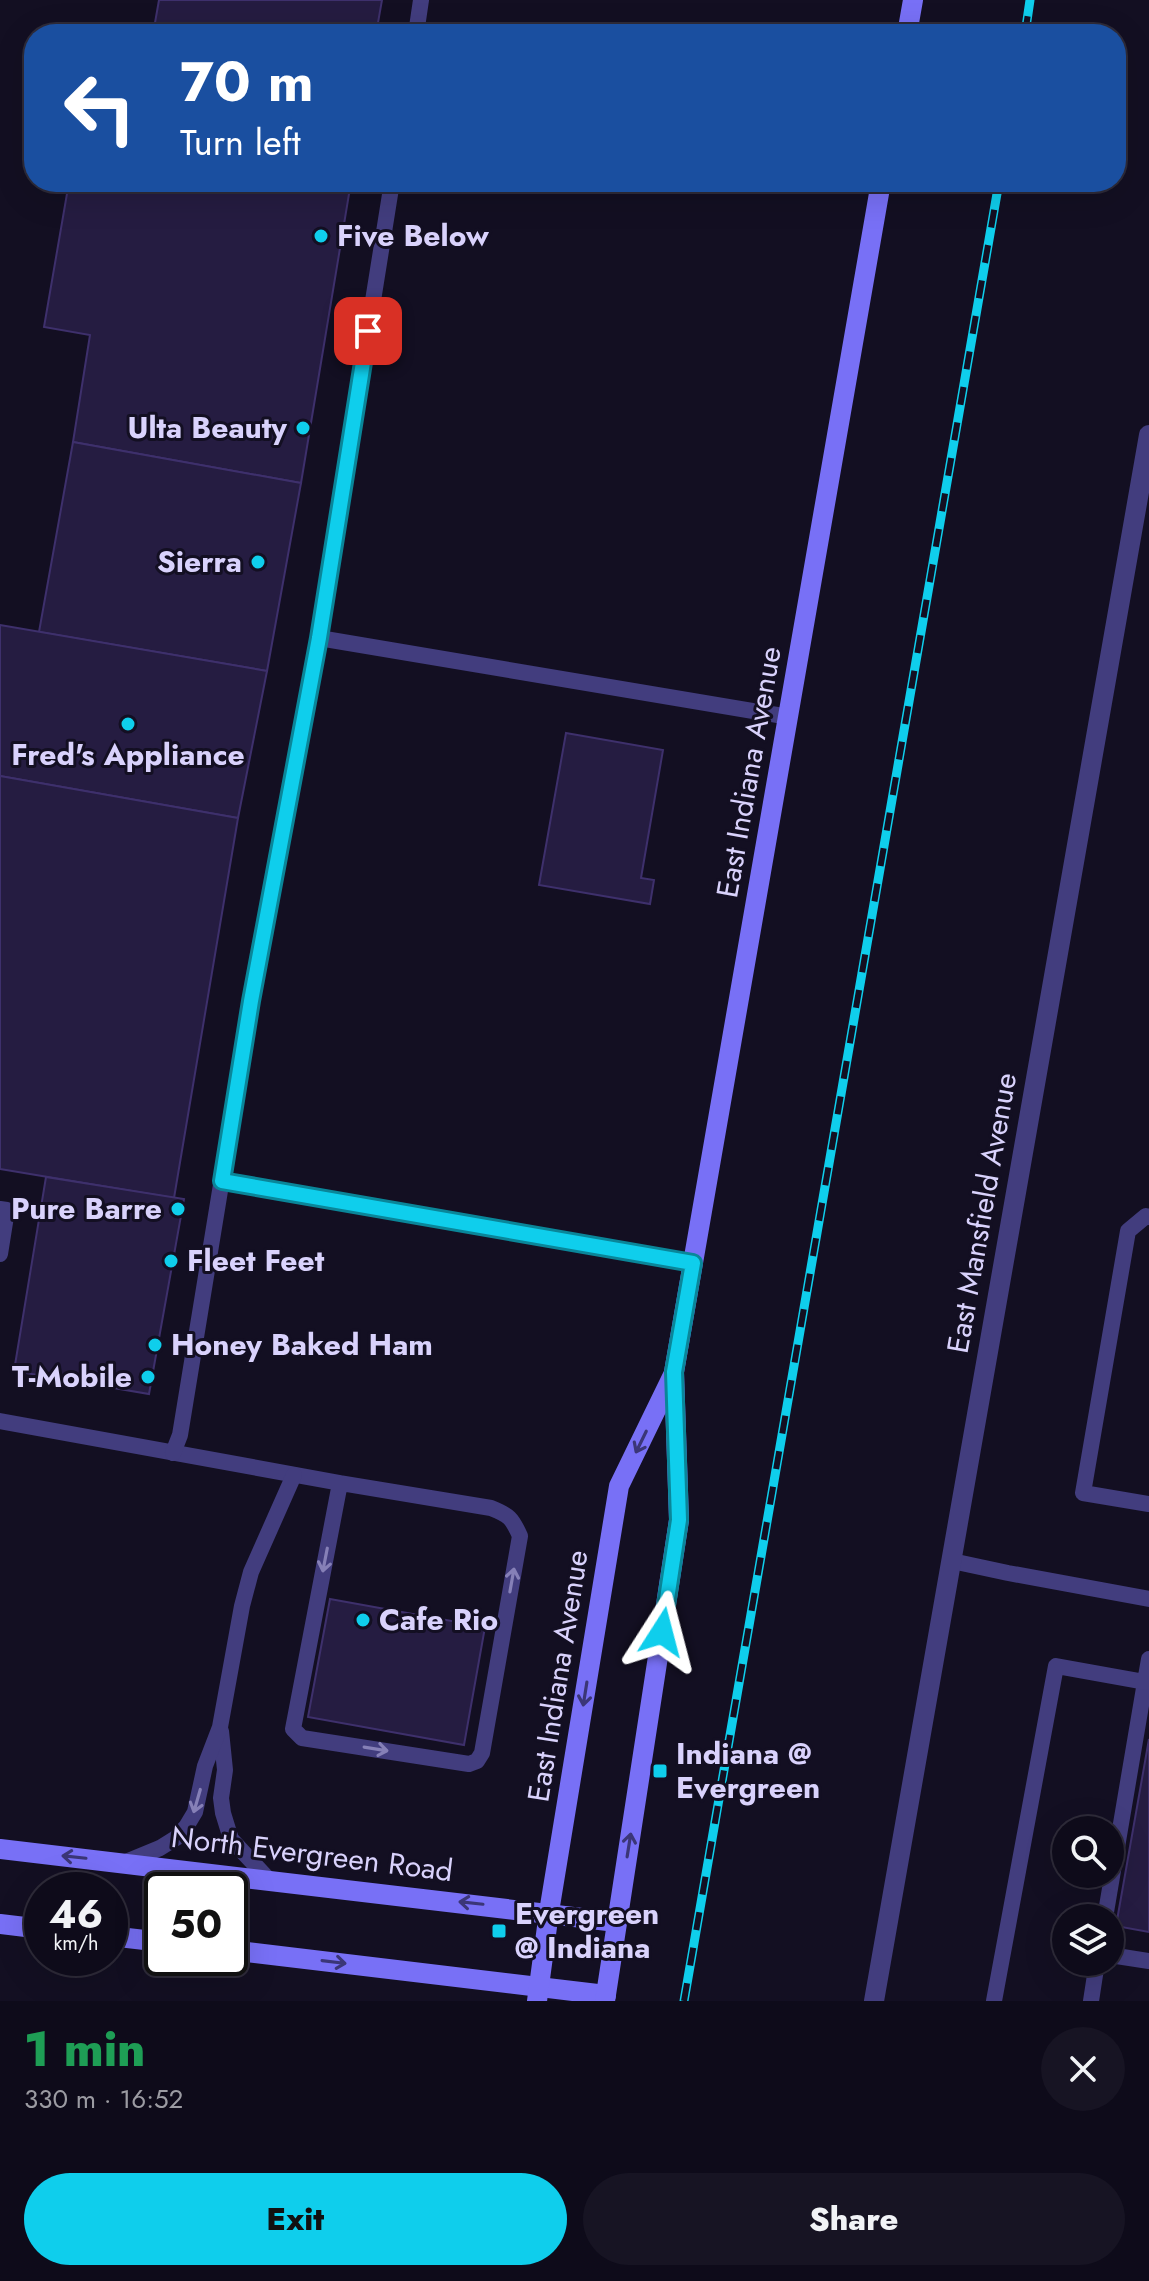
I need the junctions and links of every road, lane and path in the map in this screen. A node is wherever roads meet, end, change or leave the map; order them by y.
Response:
1 (421, 0) edge
2 (913, 0) edge
3 (417, 24) edge
4 (909, 24) edge
5 (390, 192) edge
6 (879, 192) edge
7 (1149, 435) edge
8 (319, 638) junction
9 (789, 717) junction
10 (222, 1181) junction
11 (0, 1209) edge
12 (1149, 1217) edge
13 (0, 1254) edge
14 (693, 1263) junction
15 (674, 1372) junction
16 (0, 1421) edge
17 (173, 1453) junction
18 (294, 1475) junction
19 (340, 1483) junction
20 (1149, 1504) edge
21 (952, 1561) junction
22 (1149, 1599) edge
23 (1149, 1659) edge
24 (1145, 1682) junction
25 (220, 1727) junction
26 (0, 1849) edge
27 (126, 1862) junction
28 (269, 1880) junction
29 (1107, 1904) edge
30 (549, 1912) junction
31 (616, 1922) junction
32 (0, 1924) edge
33 (24, 1927) edge
34 (248, 1953) edge
35 (1124, 1957) edge
36 (1149, 1961) edge
37 (1095, 1976) edge
38 (538, 1993) edge
39 (606, 1998) edge
40 (874, 2001) edge
41 (994, 2001) edge
42 (1091, 2001) edge

1 - 3 lane
2 - 4 main road
5 - 8 lane
6 - 9 main road, East Indiana Avenue
7 - 21 street, East Mansfield Avenue
8 - 9 lane
8 - 10 lane
9 - 14 main road, East Indiana Avenue
10 - 14 lane
10 - 17 lane
11 - 13 lane
12 - 20 lane
14 - 15 main road, East Indiana Avenue
15 -> 30 main road, East Indiana Avenue
31 -> 15 main road, East Indiana Avenue
16 - 17 lane
17 - 18 lane
18 - 19 lane
18 - 25 lane
19 -> 19 lane
21 - 22 lane
21 - 40 street, East Mansfield Avenue
23 - 24 lane
24 - 29 lane
24 - 41 lane
25 -> 27 lane
25 - 28 lane
27 -> 26 main road, North Evergreen Road
27 - 28 main road, North Evergreen Road
30 -> 28 main road, North Evergreen Road
30 - 31 main road, North Evergreen Road
30 - 38 main road, East Indiana Avenue
31 - 39 main road, East Indiana Avenue
32 - 33 main road
34 -> 38 main road
35 - 36 lane
37 - 42 lane
38 - 39 main road

